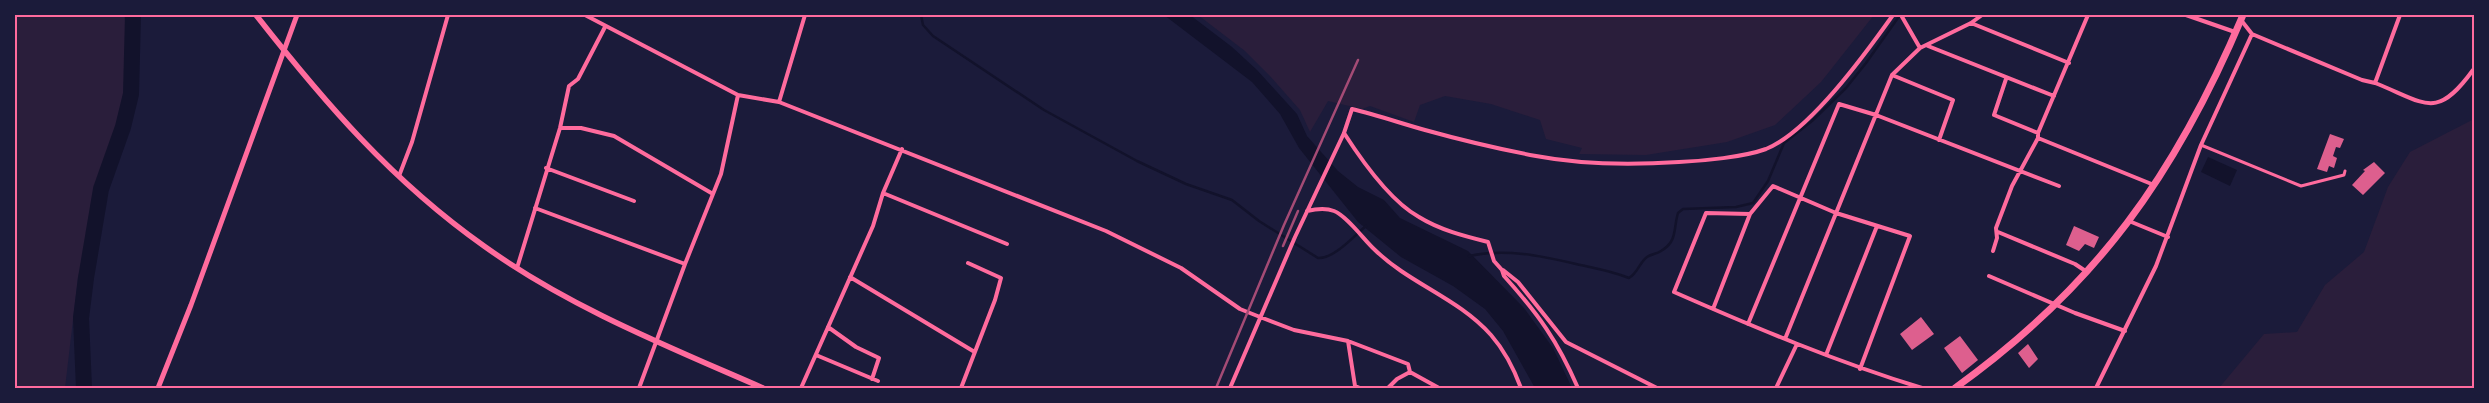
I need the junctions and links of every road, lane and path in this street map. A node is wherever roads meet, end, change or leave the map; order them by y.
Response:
1 (256, 15) edge
2 (297, 15) edge
3 (448, 15) edge
4 (585, 15) edge
5 (806, 15) edge
6 (1893, 15) edge
7 (1982, 15) edge
8 (2088, 15) edge
9 (2186, 15) edge
10 (2400, 15) edge
11 (1902, 16) edge
12 (2242, 17) edge
13 (1971, 24) junction
14 (605, 27) junction
15 (2235, 32) junction
16 (2252, 34) junction
17 (1927, 46) junction
18 (1920, 48) junction
19 (283, 49) junction
20 (2069, 63) junction
21 (2473, 70) edge
22 (1892, 75) junction
23 (2006, 79) junction
24 (2375, 84) junction
25 (1831, 94) junction
26 (738, 95) junction
27 (2054, 96) junction
28 (779, 102) junction
29 (1839, 104) junction
30 (1876, 115) junction
31 (560, 128) junction
32 (1344, 133) junction
33 (2038, 135) junction
34 (1940, 140) junction
35 (2201, 146) junction
36 (902, 149) junction
37 (546, 168) junction
38 (2020, 170) junction
39 (2345, 171) dead end
40 (399, 176) junction
41 (2059, 186) dead end
42 (2155, 186) junction
43 (883, 193) junction
44 (713, 194) junction
45 (1800, 199) junction
46 (634, 201) dead end
47 (535, 208) junction
48 (1308, 211) junction
49 (1836, 213) junction
50 (1750, 214) junction
51 (2130, 221) junction
52 (1877, 226) junction
53 (1998, 232) junction
54 (2168, 237) junction
55 (1007, 244) dead end
56 (1993, 251) dead end
57 (968, 263) dead end
58 (685, 264) junction
59 (517, 268) junction
60 (1502, 270) junction
61 (2087, 272) junction
62 (1990, 276) dead end
63 (850, 277) junction
64 (2055, 305) junction
65 (1713, 309) junction
66 (1260, 317) junction
67 (1748, 324) junction
68 (828, 327) junction
69 (2125, 331) junction
70 (1785, 339) junction
71 (1348, 341) junction
72 (657, 342) junction
73 (1797, 344) junction
74 (973, 351) junction
75 (816, 355) junction
76 (1826, 355) junction
77 (1860, 369) junction
78 (1410, 372) junction
79 (872, 379) junction
80 (878, 381) dead end
81 (158, 388) edge
82 (639, 388) edge
83 (763, 388) edge
84 (801, 388) edge
85 (961, 388) edge
86 (1230, 388) edge
87 (1360, 388) edge
88 (1388, 388) edge
89 (1439, 388) edge
90 (1521, 388) edge
91 (1578, 388) edge
92 (1657, 388) edge
93 (1776, 388) edge
94 (1922, 388) edge
95 (1955, 388) edge
96 (2096, 388) edge

1 - 19 main road
2 - 19 street
3 - 40 street
4 - 14 street
5 - 28 street
6 - 25 street
7 - 13 street
8 - 20 street
9 - 15 street
10 - 24 street
11 - 18 street
12 - 15 highway
12 - 16 street
13 - 17 street
13 - 20 street
14 - 26 street
14 - 31 street
15 - 42 highway
16 - 24 street
16 - 35 street
17 - 18 street
17 - 23 street
18 - 22 street
19 - 40 main road
19 - 81 street
20 - 27 street
21 - 24 street
22 - 30 street
22 - 34 street
23 - 27 street
23 - 33 street
25 - 29 street
25 - 32 street
26 - 28 street
26 - 44 street
27 - 33 street
28 - 36 street
29 - 30 street
29 - 45 street
30 - 34 street
30 - 49 street
31 - 37 street
31 - 44 street
32 - 48 street
32 - 60 street
33 - 38 street
33 - 42 street
34 - 38 street
35 - 39 street
35 - 54 street
36 - 43 street
36 - 66 street
37 - 46 street
37 - 47 street
38 - 41 street
38 - 53 street
40 - 59 main road
42 - 51 highway
43 - 55 street
43 - 63 street
44 - 58 street
45 - 49 street
45 - 50 street
45 - 67 street
47 - 58 street
47 - 59 street
48 - 66 street
48 - 90 street
49 - 52 street
49 - 70 street
50 - 65 street
50 - 65 street
51 - 54 street
51 - 61 highway
52 - 76 street
52 - 77 street
53 - 56 street
53 - 61 street
54 - 69 street
57 - 74 street
58 - 72 street
59 - 72 main road
60 - 91 street
60 - 92 street
61 - 64 highway
62 - 64 street
63 - 68 street
63 - 74 street
64 - 69 street
64 - 95 highway
65 - 67 street
66 - 71 street
66 - 86 street
67 - 70 street
68 - 75 street
68 - 79 street
69 - 96 street
70 - 73 street
71 - 78 street
71 - 87 street
72 - 82 street
72 - 83 main road
73 - 76 street
73 - 93 street
74 - 85 street
75 - 79 street
75 - 84 street
76 - 77 street
77 - 94 street
78 - 88 street
78 - 89 street
79 - 80 street

